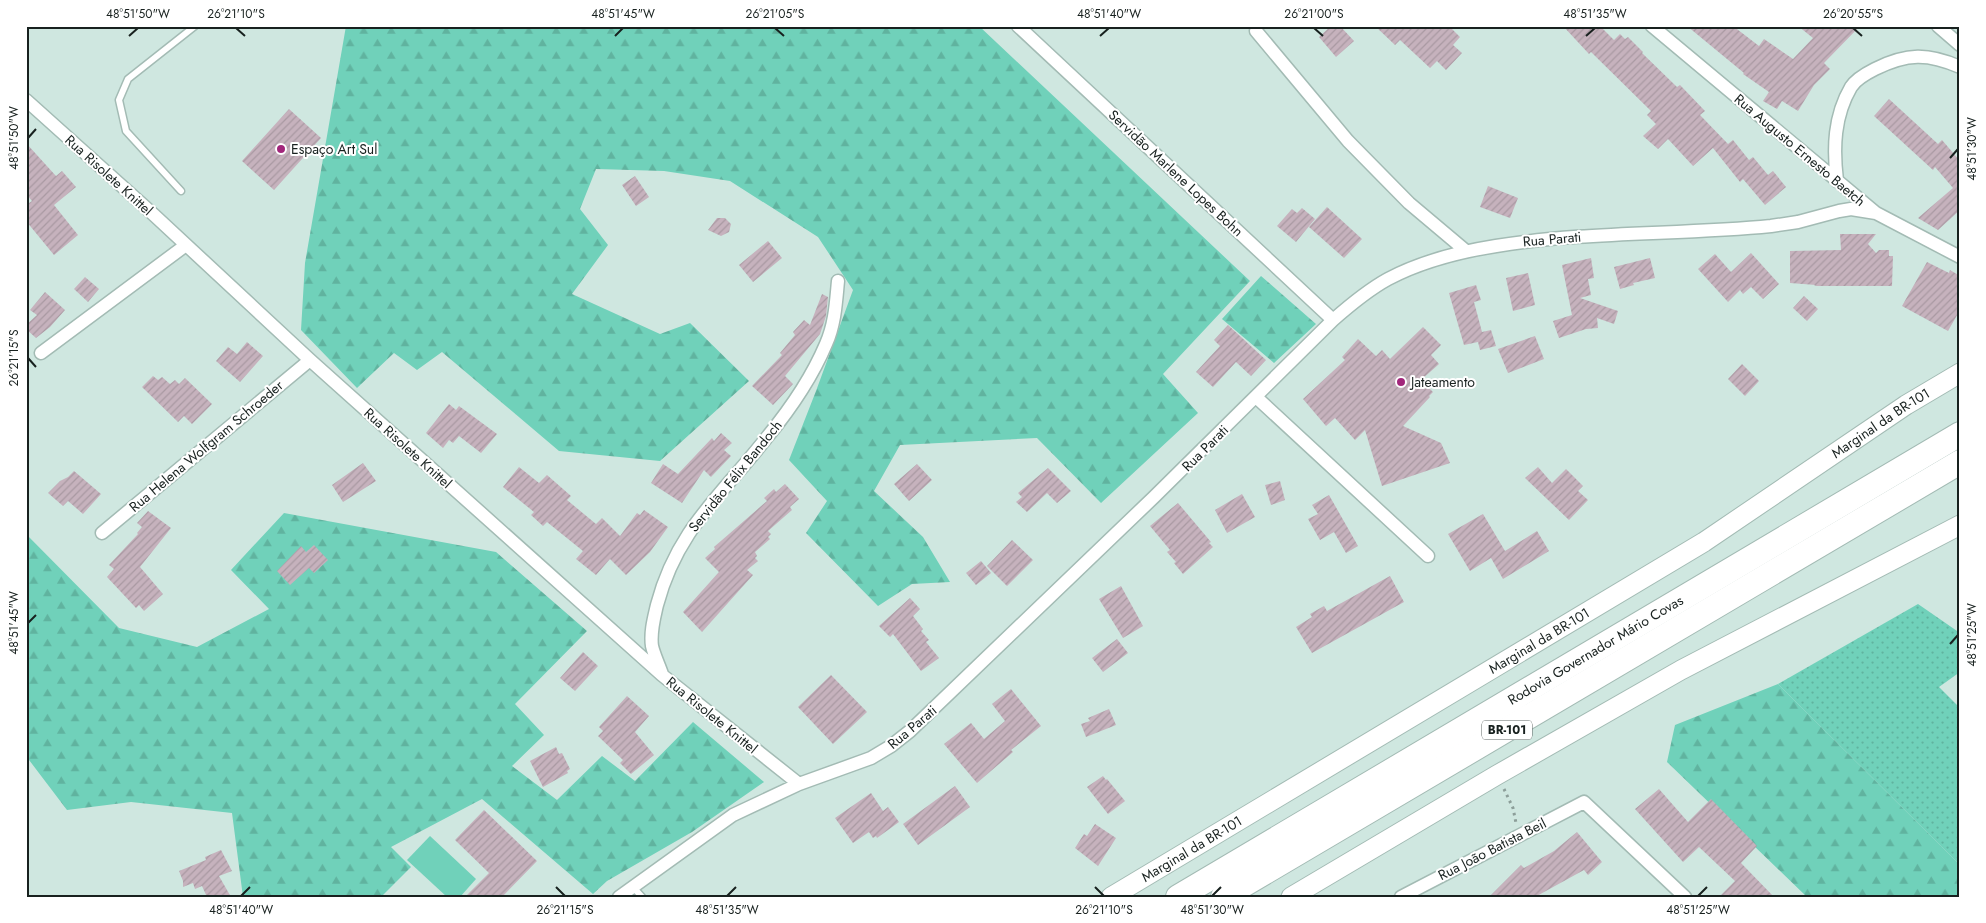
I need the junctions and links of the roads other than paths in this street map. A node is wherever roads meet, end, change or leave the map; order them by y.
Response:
1 (195, 26) edge
2 (1018, 26) edge
3 (1652, 26) edge
4 (1938, 26) edge
5 (1256, 31) dead end
6 (1960, 45) edge
7 (1960, 67) edge
8 (26, 100) edge
9 (1837, 180) junction
10 (181, 191) dead end
11 (1876, 213) junction
12 (186, 245) junction
13 (1466, 251) junction
14 (1960, 257) edge
15 (838, 281) dead end
16 (1333, 320) junction
17 (41, 353) dead end
18 (310, 360) junction
19 (1960, 373) edge
20 (1256, 397) junction
21 (1960, 434) edge
22 (1960, 462) edge
23 (1960, 525) edge
24 (102, 533) dead end
25 (1428, 556) dead end
26 (662, 675) junction
27 (799, 784) junction
28 (633, 887) junction
29 (619, 897) edge
30 (642, 897) edge
31 (1111, 897) edge
32 (1178, 897) edge
33 (1223, 897) edge
34 (1291, 897) edge
35 (1401, 897) edge
36 (1685, 897) edge

1 - 10 lane
2 - 16 street, Servidão Marlene Lopes Bohn
3 - 9 street, Rua Augusto Ernesto Baetch
4 - 6 street
5 - 13 street
7 - 9 street
8 - 12 street, Rua Risolete Knittel
9 - 11 street, Rua Augusto Ernesto Baetch
11 - 13 street, Rua Parati
11 - 14 street, Rua Augusto Ernesto Baetch
12 - 17 street
12 - 18 street, Rua Risolete Knittel
13 - 16 street, Rua Parati
15 - 26 street, Servidão Félix Bandoch
16 - 20 street, Rua Parati
18 - 24 street, Rua Helena Wolfgram Schroeder
18 - 26 street, Rua Risolete Knittel
19 - 31 main road, Marginal da BR-101
20 - 25 street
20 - 27 street, Rua Parati
21 - 32 highway, Rodovia Governador Mário Covas / BR-101
22 - 33 highway, Rodovia Governador Mário Covas / BR-101
23 - 34 main road
26 - 27 street, Rua Risolete Knittel
27 - 28 street, Rua Parati
28 - 29 street, Rua Parati
28 - 30 lane
35 - 36 street, Rua João Batista Beil

